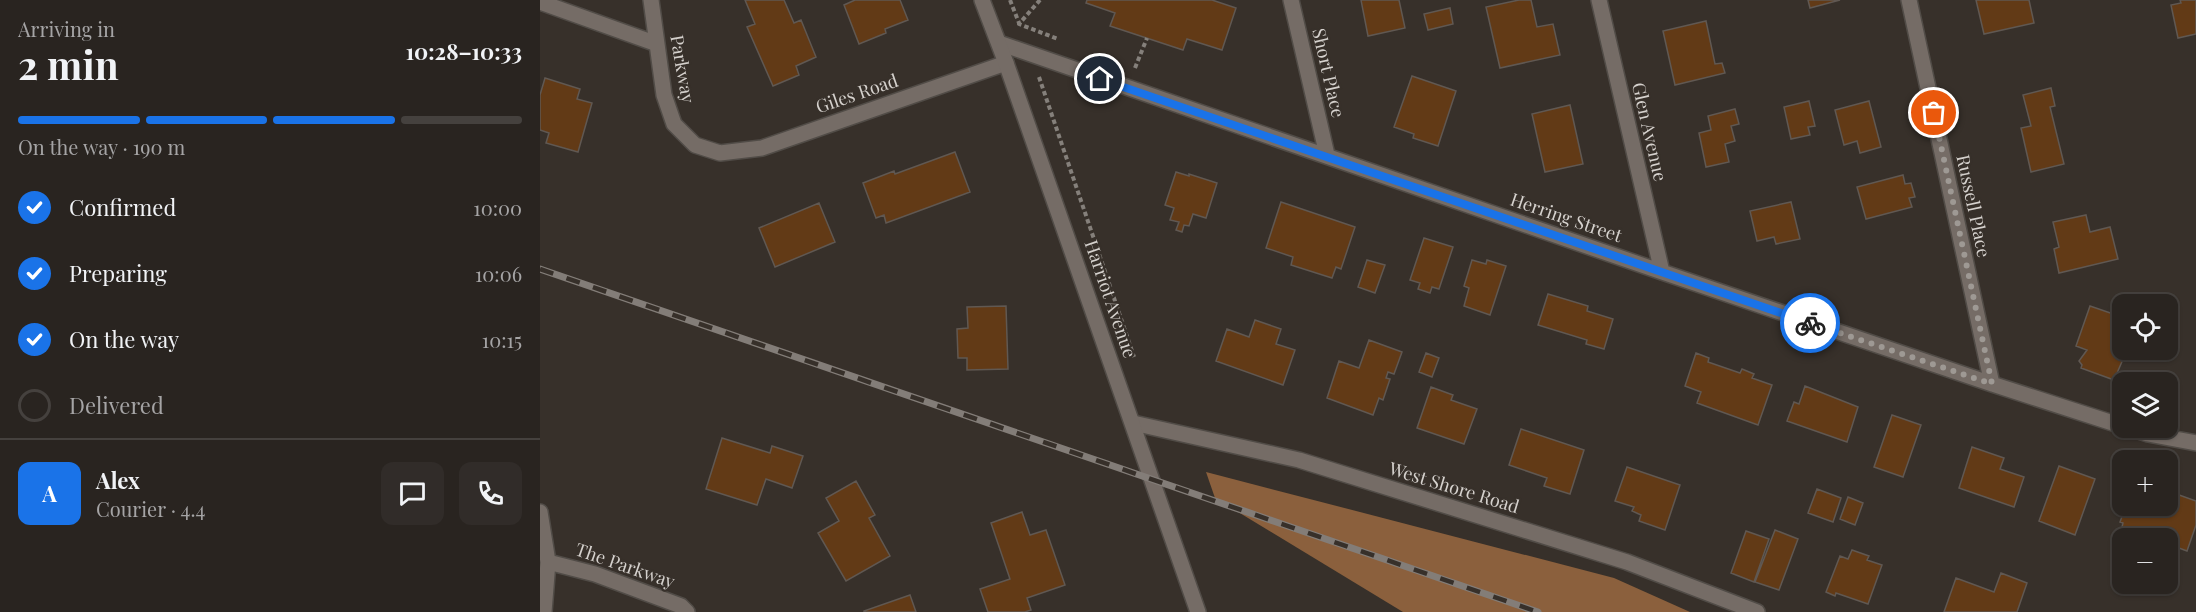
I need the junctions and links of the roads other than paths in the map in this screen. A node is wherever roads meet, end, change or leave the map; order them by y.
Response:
1 (651, 0) edge
2 (982, 0) edge
3 (1291, 0) edge
4 (1599, 0) edge
5 (1909, 0) edge
6 (540, 2) edge
7 (999, 43) junction
8 (657, 44) junction
9 (1006, 63) junction
10 (720, 153) joint
11 (1327, 155) junction
12 (1662, 272) junction
13 (1992, 384) junction
14 (1133, 423) junction
15 (2112, 423) edge
16 (2169, 438) edge
17 (2196, 443) edge
18 (540, 512) edge
19 (548, 562) junction
20 (544, 612) edge
21 (687, 612) edge
22 (1198, 612) edge
23 (1757, 612) edge

1 - 8 street, Parkway
2 - 7 street, Harriot Avenue
3 - 11 street, Short Place
4 - 12 street, Glen Avenue
5 - 13 street, Russell Place
6 - 8 street
7 - 9 street, Harriot Avenue
7 - 11 street, Herring Street
8 - 10 street, Parkway
9 - 10 street, Giles Road
9 - 14 street, Harriot Avenue
11 - 12 street, Herring Street
12 - 13 street, Herring Street
13 - 15 street, Herring Street
14 - 22 street, Harriot Avenue
14 - 23 street, West Shore Road
16 - 17 street
18 - 19 street, The Parkway
19 - 20 street, The Parkway
19 - 21 street, The Parkway

